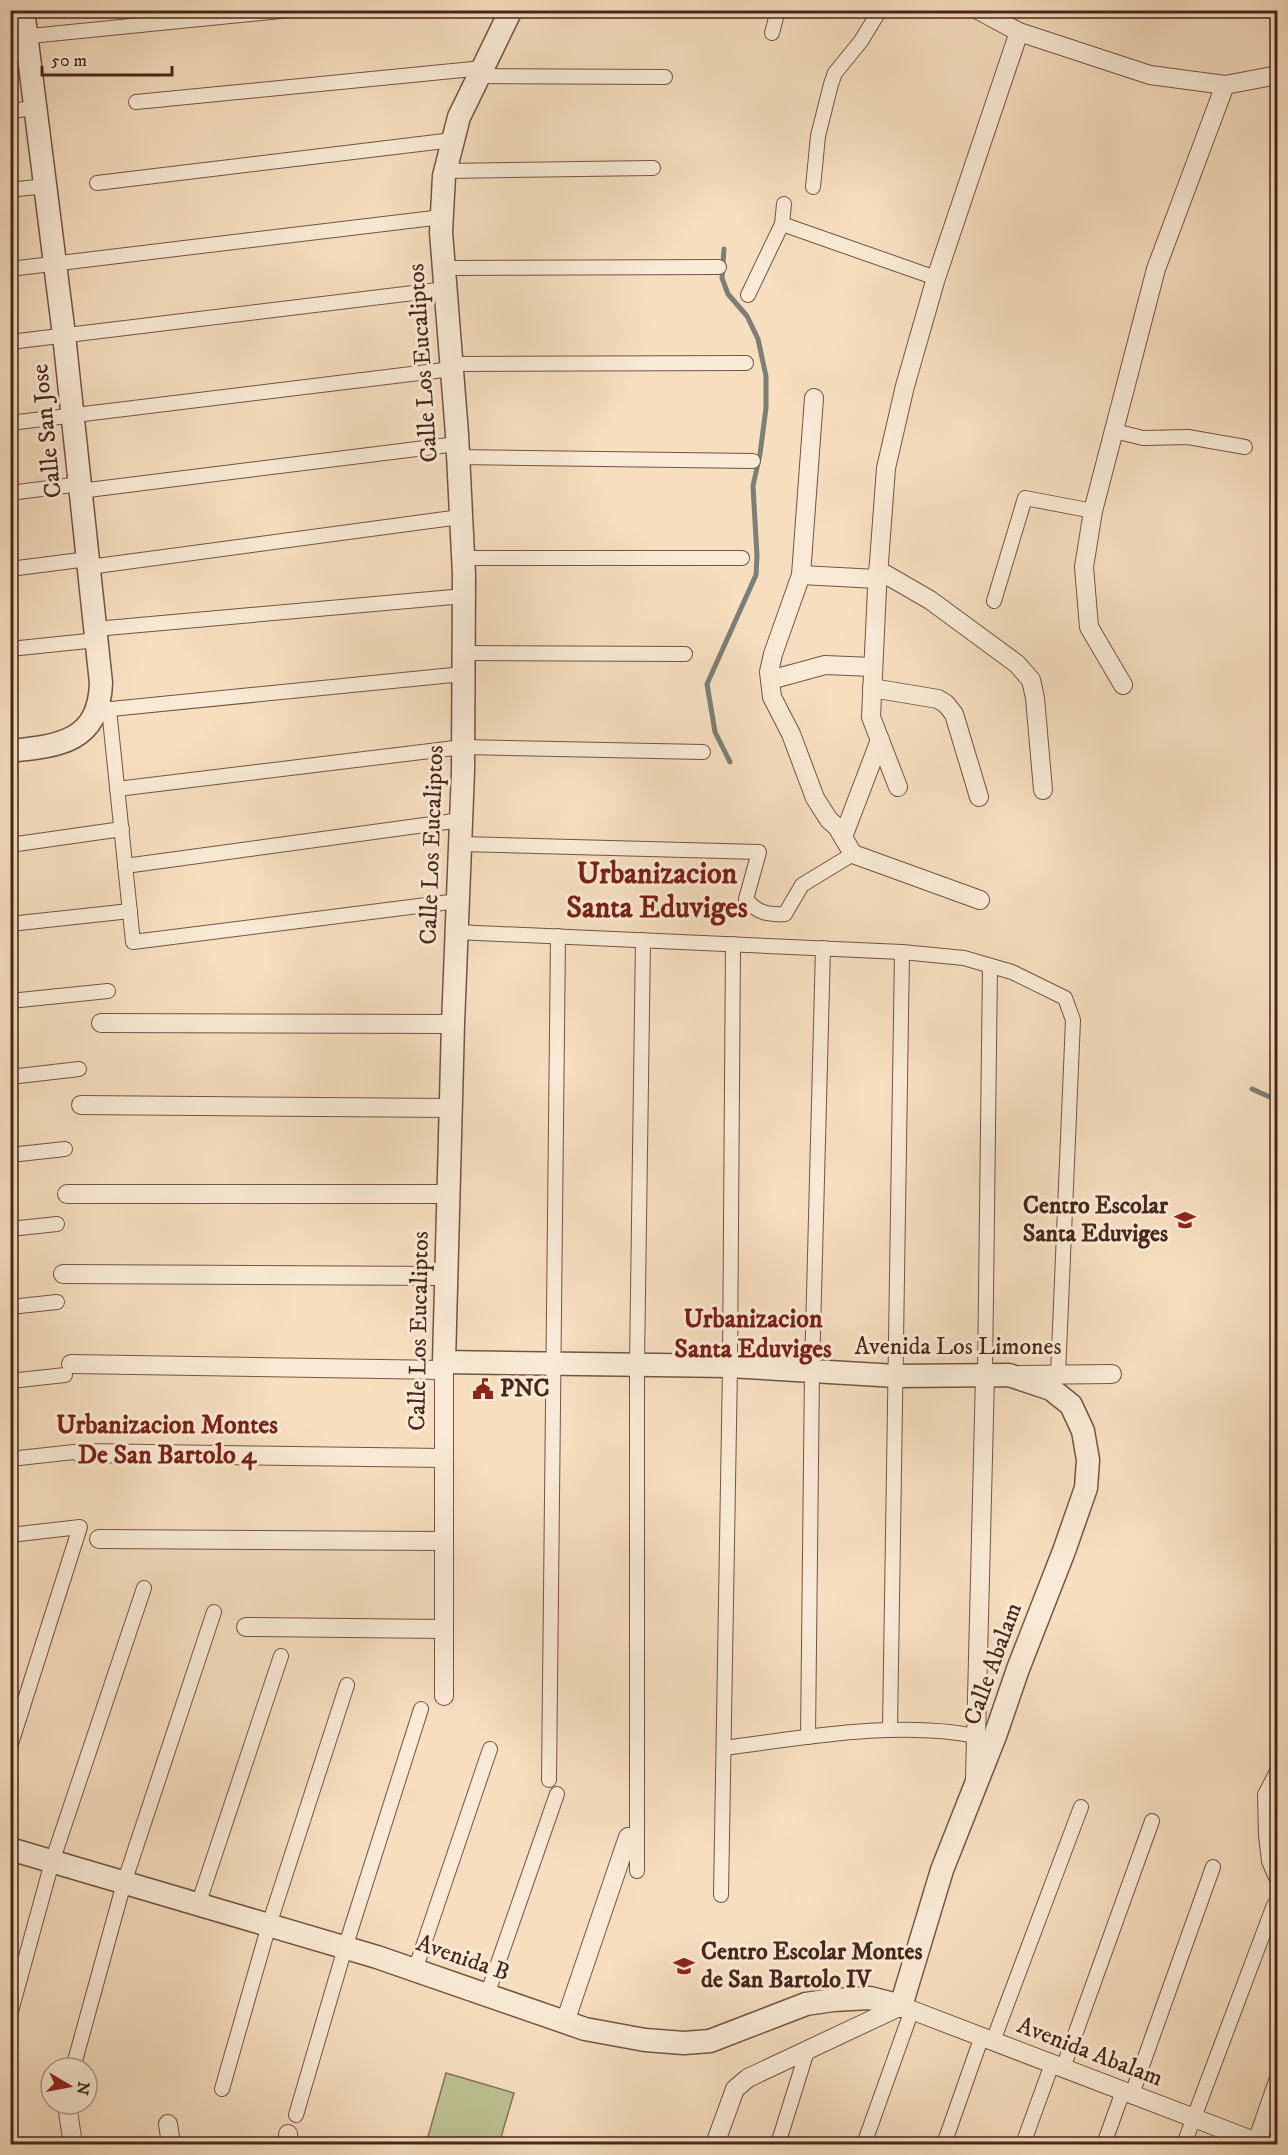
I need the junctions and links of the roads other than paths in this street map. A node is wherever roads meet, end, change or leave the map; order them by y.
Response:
1 (23, 10) edge
2 (291, 10) edge
3 (511, 10) edge
4 (778, 10) edge
5 (880, 10) edge
6 (978, 10) edge
7 (1019, 32) junction
8 (772, 33) dead end
9 (18, 37) edge
10 (481, 72) junction
11 (1278, 75) edge
12 (665, 77) dead end
13 (1225, 85) junction
14 (136, 102) dead end
15 (35, 108) junction
16 (10, 111) edge
17 (453, 140) junction
18 (653, 168) dead end
19 (445, 171) junction
20 (97, 183) dead end
21 (45, 186) junction
22 (813, 187) dead end
23 (10, 190) edge
24 (784, 204) dead end
25 (442, 217) junction
26 (782, 224) junction
27 (55, 263) junction
28 (719, 267) dead end
29 (10, 269) edge
30 (445, 278) junction
31 (936, 278) junction
32 (748, 295) dead end
33 (64, 335) junction
34 (10, 342) edge
35 (746, 363) dead end
36 (452, 366) junction
37 (814, 398) dead end
38 (72, 416) junction
39 (10, 423) edge
40 (1114, 431) junction
41 (1245, 447) dead end
42 (457, 451) junction
43 (753, 461) dead end
44 (80, 487) junction
45 (10, 493) edge
46 (1093, 511) junction
47 (460, 517) junction
48 (463, 558) junction
49 (742, 558) dead end
50 (88, 563) junction
51 (10, 569) edge
52 (878, 574) junction
53 (801, 575) junction
54 (464, 596) junction
55 (994, 601) dead end
56 (96, 634) junction
57 (10, 650) edge
58 (685, 654) dead end
59 (463, 663) junction
60 (873, 667) junction
61 (770, 680) junction
62 (1123, 685) dead end
63 (872, 688) junction
64 (102, 710) junction
65 (880, 740) junction
66 (463, 747) junction
67 (10, 751) edge
68 (703, 752) dead end
69 (898, 788) dead end
70 (117, 789) junction
71 (1043, 790) dead end
72 (979, 797) dead end
73 (461, 820) junction
74 (122, 829) junction
75 (843, 837) junction
76 (10, 844) edge
77 (460, 844) junction
78 (853, 854) junction
79 (125, 866) junction
80 (980, 900) dead end
81 (458, 901) junction
82 (130, 911) junction
83 (10, 924) edge
84 (456, 932) junction
85 (558, 936) junction
86 (643, 940) junction
87 (734, 944) junction
88 (823, 948) junction
89 (902, 952) junction
90 (990, 966) junction
91 (108, 991) dead end
92 (10, 1001) edge
93 (101, 1023) dead end
94 (453, 1024) junction
95 (79, 1069) dead end
96 (10, 1077) edge
97 (81, 1105) dead end
98 (451, 1108) junction
99 (64, 1149) dead end
100 (10, 1155) edge
101 (67, 1194) dead end
102 (448, 1194) junction
103 (57, 1224) dead end
104 (10, 1229) edge
105 (63, 1274) dead end
106 (446, 1276) junction
107 (57, 1302) dead end
108 (10, 1307) edge
109 (554, 1363) junction
110 (638, 1365) junction
111 (444, 1366) junction
112 (730, 1366) junction
113 (68, 1369) joint
114 (812, 1371) junction
115 (1112, 1374) dead end
116 (1009, 1375) junction
117 (1058, 1375) junction
118 (896, 1376) junction
119 (985, 1376) junction
120 (10, 1381) edge
121 (77, 1452) joint
122 (10, 1458) edge
123 (444, 1458) junction
124 (10, 1535) edge
125 (99, 1539) dead end
126 (444, 1541) junction
127 (144, 1588) dead end
128 (214, 1612) dead end
129 (246, 1627) dead end
130 (444, 1629) junction
131 (281, 1656) dead end
132 (347, 1684) dead end
133 (444, 1696) dead end
134 (422, 1709) dead end
135 (890, 1730) junction
136 (976, 1736) junction
137 (808, 1737) junction
138 (10, 1747) edge
139 (724, 1748) junction
140 (490, 1749) dead end
141 (1278, 1774) edge
142 (549, 1780) dead end
143 (975, 1786) junction
144 (557, 1794) dead end
145 (1081, 1807) dead end
146 (1152, 1821) dead end
147 (628, 1837) dead end
148 (10, 1849) edge
149 (52, 1862) junction
150 (1213, 1868) dead end
151 (637, 1871) dead end
152 (1278, 1877) edge
153 (124, 1883) junction
154 (721, 1895) dead end
155 (198, 1905) junction
156 (1275, 1905) dead end
157 (269, 1925) junction
158 (345, 1948) junction
159 (415, 1970) junction
160 (487, 1995) junction
161 (906, 2008) junction
162 (10, 2015) edge
163 (565, 2022) junction
164 (987, 2038) junction
165 (808, 2048) junction
166 (76, 2056) edge
167 (1057, 2066) junction
168 (1278, 2081) edge
169 (222, 2089) dead end
170 (1127, 2092) junction
171 (296, 2115) dead end
172 (69, 2116) edge
173 (1193, 2118) junction
174 (168, 2124) dead end
175 (1258, 2144) edge
176 (73, 2145) edge
177 (171, 2145) edge
178 (715, 2145) edge
179 (778, 2145) edge
180 (864, 2145) edge
181 (944, 2145) edge
182 (1023, 2145) edge
183 (1104, 2145) edge
184 (1184, 2145) edge

1 - 9 street, Calle San Jose
2 - 9 street
3 - 10 street, Calle Los Eucaliptos
4 - 8 street
5 - 22 street
6 - 7 street
7 - 13 street
7 - 31 street
9 - 15 street, Calle San Jose
10 - 12 street
10 - 14 street
10 - 17 street, Calle Los Eucaliptos
11 - 13 street
13 - 40 street
15 - 16 street
15 - 21 street, Calle San Jose
17 - 19 street, Calle Los Eucaliptos
17 - 20 street
18 - 19 street
19 - 25 street, Calle Los Eucaliptos
21 - 23 street
21 - 27 street, Calle San Jose
24 - 26 street
25 - 27 street
25 - 30 street, Calle Los Eucaliptos
26 - 31 street
26 - 32 street
27 - 29 street
27 - 33 street, Calle San Jose
28 - 30 street
30 - 33 street
30 - 36 street, Calle Los Eucaliptos
31 - 52 street
33 - 34 street
33 - 38 street, Calle San Jose
35 - 36 street
36 - 38 street
36 - 42 street, Calle Los Eucaliptos
37 - 53 street
38 - 39 street
38 - 44 street, Calle San Jose
40 - 41 street
40 - 46 street
42 - 43 street
42 - 44 street
42 - 47 street, Calle Los Eucaliptos
44 - 45 street
44 - 50 street, Calle San Jose
46 - 55 street
46 - 62 street
47 - 48 street, Calle Los Eucaliptos
47 - 50 street
48 - 49 street
48 - 54 street, Calle Los Eucaliptos
50 - 51 street
50 - 56 street, Calle San Jose
52 - 53 street
52 - 60 street
52 - 71 street
53 - 61 street
54 - 56 street
54 - 59 street, Calle Los Eucaliptos
56 - 57 street
56 - 64 street, Calle San Jose
58 - 59 street
59 - 64 street
59 - 66 street, Calle Los Eucaliptos
60 - 61 street
60 - 63 street
61 - 75 street
63 - 65 street
63 - 72 street
64 - 67 street, Calle San Jose
64 - 70 street
65 - 69 street
65 - 75 street
66 - 68 street
66 - 70 street
66 - 73 street, Calle Los Eucaliptos
70 - 74 street
73 - 77 street, Calle Los Eucaliptos
73 - 79 street
74 - 76 street
74 - 79 street
75 - 78 street
77 - 78 street
77 - 81 street, Calle Los Eucaliptos
78 - 80 street
79 - 82 street
81 - 82 street
81 - 84 street, Calle Los Eucaliptos
82 - 83 street
84 - 85 street
84 - 94 street, Calle Los Eucaliptos
85 - 86 street
85 - 109 street
86 - 87 street
86 - 110 street
87 - 88 street
87 - 112 street
88 - 89 street
88 - 114 street
89 - 90 street
89 - 118 street
90 - 117 street
90 - 119 street
91 - 92 street
93 - 94 street
94 - 98 street, Calle Los Eucaliptos
95 - 96 street
97 - 98 street
98 - 102 street, Calle Los Eucaliptos
99 - 100 street
101 - 102 street
102 - 106 street, Calle Los Eucaliptos
103 - 104 street
105 - 106 street
106 - 111 street, Calle Los Eucaliptos
107 - 108 street
109 - 110 street, Avenida Los Limones
109 - 111 street, Avenida Los Limones
109 - 142 street
110 - 112 street, Avenida Los Limones
110 - 151 street
111 - 113 street
111 - 123 street, Calle Los Eucaliptos
112 - 114 street, Avenida Los Limones
112 - 139 street
113 - 120 street
114 - 118 street, Avenida Los Limones
114 - 137 street
115 - 117 street, Avenida Los Limones
116 - 117 street, Avenida Los Limones
116 - 119 street, Avenida Los Limones
116 - 143 street, Calle Abalam
118 - 119 street, Avenida Los Limones
118 - 135 street
119 - 136 street
121 - 122 street
121 - 123 street
123 - 126 street, Calle Los Eucaliptos
124 - 138 street
125 - 126 street
126 - 130 street, Calle Los Eucaliptos
127 - 149 street
128 - 153 street
129 - 130 street
130 - 133 street, Calle Los Eucaliptos
131 - 155 street
132 - 157 street
134 - 158 street
135 - 136 street
135 - 137 street
136 - 143 street
137 - 139 street
139 - 154 street
140 - 159 street
141 - 152 street
143 - 161 street, Calle Abalam
144 - 160 street
145 - 164 street
146 - 167 street
147 - 163 street
148 - 149 street, Avenida B
149 - 153 street, Avenida B
149 - 162 street
150 - 170 street
153 - 155 street, Avenida B
153 - 166 street
155 - 157 street, Avenida B
156 - 173 street
157 - 158 street, Avenida B
157 - 169 street
158 - 159 street, Avenida B
158 - 171 street
159 - 160 street, Avenida B
160 - 163 street, Avenida B
161 - 163 street, Avenida B
161 - 164 street, Avenida Abalam
161 - 165 street
161 - 180 street
164 - 167 street, Avenida Abalam
164 - 181 street
165 - 178 street
165 - 179 street
167 - 170 street, Avenida Abalam
167 - 182 street
168 - 175 street
170 - 173 street, Avenida Abalam
170 - 183 street
172 - 176 street
173 - 175 street, Avenida Abalam
173 - 184 street
174 - 177 street

